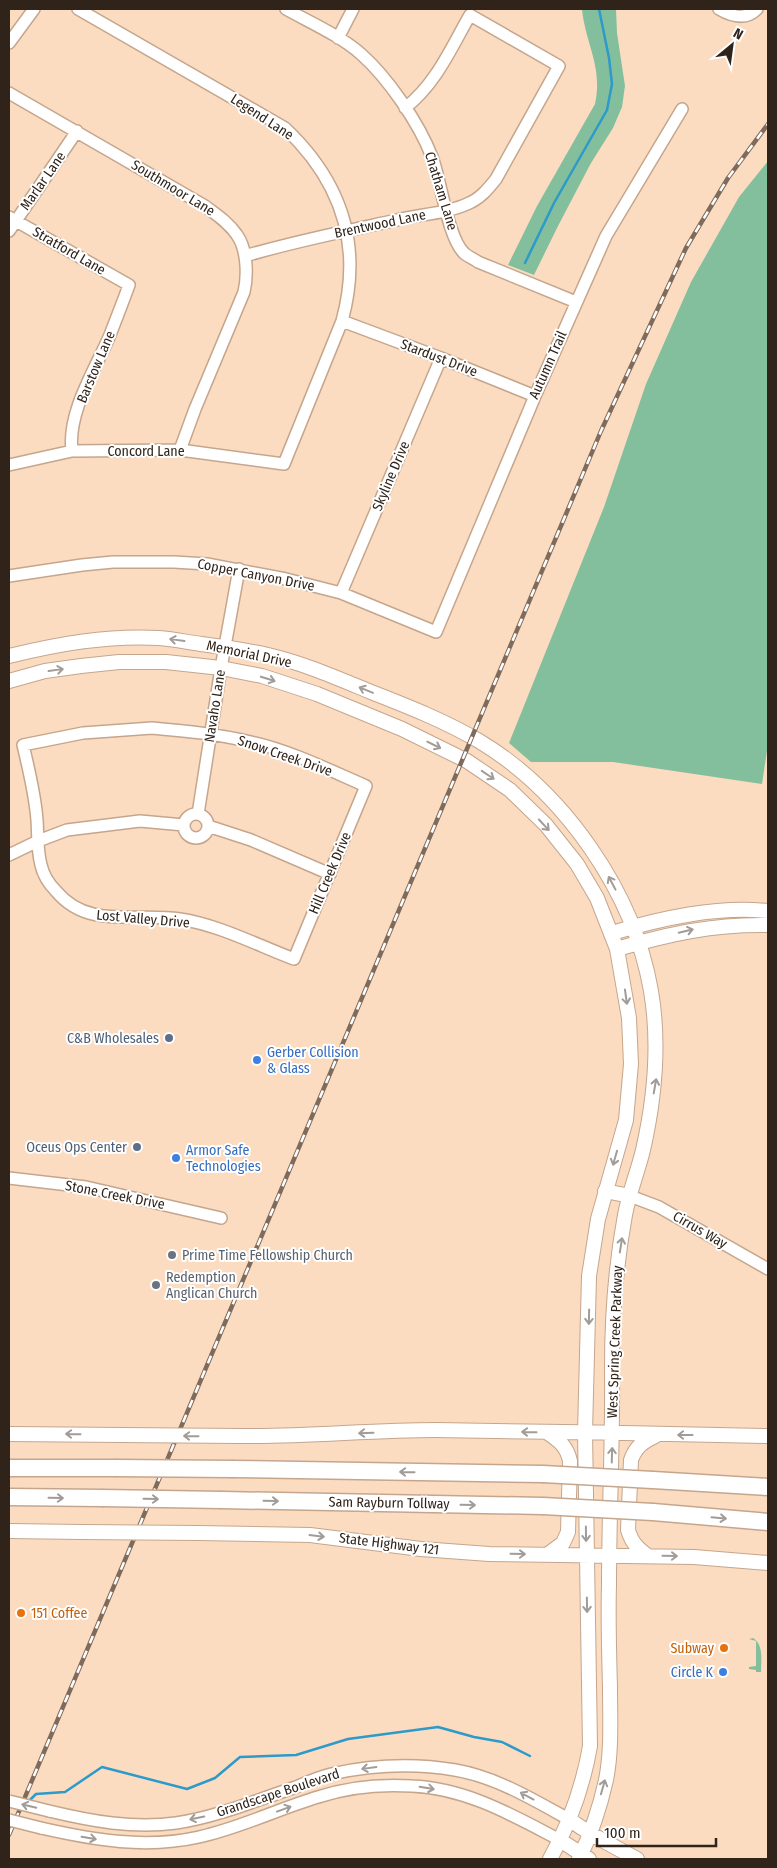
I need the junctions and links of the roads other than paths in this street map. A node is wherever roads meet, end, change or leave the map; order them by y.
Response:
1 (34, 9) edge
2 (78, 9) edge
3 (286, 9) edge
4 (353, 9) edge
5 (719, 9) edge
6 (757, 9) edge
7 (338, 38) junction
8 (9, 43) edge
9 (9, 93) edge
10 (405, 108) junction
11 (682, 110) dead end
12 (77, 131) junction
13 (447, 211) junction
14 (12, 219) edge
15 (9, 231) edge
16 (346, 232) junction
17 (245, 256) junction
18 (129, 285) joint
19 (576, 302) junction
20 (342, 321) junction
21 (442, 358) junction
22 (535, 396) junction
23 (180, 450) junction
24 (72, 451) junction
25 (284, 464) joint
26 (9, 465) edge
27 (239, 569) junction
28 (9, 576) edge
29 (341, 593) junction
30 (436, 632) joint
31 (225, 647) junction
32 (9, 656) edge
33 (221, 668) junction
34 (9, 680) edge
35 (212, 733) junction
36 (476, 739) joint
37 (23, 745) joint
38 (466, 760) joint
39 (366, 786) joint
40 (198, 814) junction
41 (184, 825) junction
42 (208, 826) junction
43 (38, 841) junction
44 (9, 855) edge
45 (330, 874) junction
46 (768, 911) edge
47 (768, 925) edge
48 (632, 927) junction
49 (612, 933) junction
50 (639, 943) junction
51 (617, 949) junction
52 (294, 959) joint
53 (9, 1178) edge
54 (605, 1191) junction
55 (630, 1196) junction
56 (221, 1218) dead end
57 (768, 1269) edge
58 (585, 1432) junction
59 (548, 1433) junction
60 (612, 1433) junction
61 (9, 1434) edge
62 (656, 1435) junction
63 (768, 1436) edge
64 (9, 1457) edge
65 (9, 1468) edge
66 (70, 1468) junction
67 (767, 1486) edge
68 (9, 1497) edge
69 (768, 1522) edge
70 (9, 1531) edge
71 (547, 1555) junction
72 (586, 1556) junction
73 (609, 1556) junction
74 (648, 1556) junction
75 (768, 1562) edge
76 (323, 1777) junction
77 (326, 1795) junction
78 (9, 1801) edge
79 (9, 1820) edge
80 (570, 1820) junction
81 (591, 1834) junction
82 (560, 1840) junction
83 (583, 1858) edge
84 (550, 1859) edge
85 (637, 1859) edge

1 - 8 street
2 - 16 street, Legend Lane
3 - 7 street, Chatham Lane
4 - 7 street
5 - 6 street
7 - 10 street, Chatham Lane
9 - 12 street, Southmoor Lane
10 - 13 street, Chatham Lane
10 - 13 street, Brentwood Lane
11 - 19 street, Autumn Trail
12 - 14 street, Marlar Lane
12 - 17 street, Southmoor Lane
13 - 16 street, Brentwood Lane
13 - 19 street, Chatham Lane
14 - 15 street, Marlar Lane
14 - 18 street, Stratford Lane
16 - 17 street, Brentwood Lane
16 - 20 street, Legend Lane
17 - 23 street, Southmoor Lane
18 - 24 street, Barstow Lane
19 - 22 street, Autumn Trail
20 - 21 street, Stardust Drive
20 - 25 street, Legend Lane
21 - 22 street, Stardust Drive
21 - 29 street, Skyline Drive
22 - 30 street, Autumn Trail
23 - 24 street, Concord Lane
23 - 25 street, Concord Lane
24 - 26 street, Concord Lane
27 - 28 street, Copper Canyon Drive
27 - 29 street, Copper Canyon Drive
27 - 31 street, Navaho Lane
29 - 30 street, Copper Canyon Drive
31 -> 32 main road, Memorial Drive
31 - 33 street, Navaho Lane
36 -> 31 main road, Memorial Drive
34 -> 33 main road, Memorial Drive
33 - 35 street, Navaho Lane
33 -> 38 main road, Memorial Drive
35 - 37 street, Snow Creek Drive
35 - 39 street, Snow Creek Drive
35 - 40 street, Navaho Lane
48 -> 36 main road, West Spring Creek Parkway
37 - 43 street, Lost Valley Drive
38 -> 49 main road, West Spring Creek Parkway
39 - 45 street, Hill Creek Drive
40 - 41 street
40 - 42 street
41 - 42 street
41 - 43 street
42 - 45 street
43 - 44 street
43 - 52 street, Lost Valley Drive
45 - 52 street, Hill Creek Drive
46 - 48 main road
50 -> 47 main road
48 - 49 main road
48 - 50 main road, West Spring Creek Parkway
49 - 51 main road, West Spring Creek Parkway
50 - 51 main road
55 -> 50 main road, West Spring Creek Parkway
51 -> 54 main road, West Spring Creek Parkway
53 - 56 street, Stone Creek Drive
54 - 55 main road
54 -> 58 main road, West Spring Creek Parkway
55 - 57 street, Cirrus Way
60 -> 55 main road, West Spring Creek Parkway
58 - 59 main road
58 - 60 main road
58 -> 72 main road, West Spring Creek Parkway
59 -> 61 main road, bridge
59 - 71 main road
60 - 62 main road
73 -> 60 main road, West Spring Creek Parkway
63 -> 62 main road
62 - 74 main road
64 - 66 highway
65 - 66 highway
67 -> 66 highway, bridge
68 -> 69 highway, Sam Rayburn Tollway, bridge
70 -> 71 main road, State Highway 121, bridge
71 - 72 main road, State Highway 121
72 - 73 main road, State Highway 121
72 -> 80 main road, West Spring Creek Parkway
73 - 74 main road, State Highway 121
81 -> 73 main road, West Spring Creek Parkway
74 -> 75 main road, State Highway 121
76 - 77 street
76 -> 78 street, Grandscape Boulevard, bridge
80 -> 76 street, Grandscape Boulevard
79 -> 77 street, Grandscape Boulevard, bridge
77 -> 82 street, Grandscape Boulevard
80 - 81 main road
80 - 82 main road, West Spring Creek Parkway
81 - 83 main road, West Spring Creek Parkway
81 - 85 main road
82 - 83 main road
82 - 84 main road, West Spring Creek Parkway

